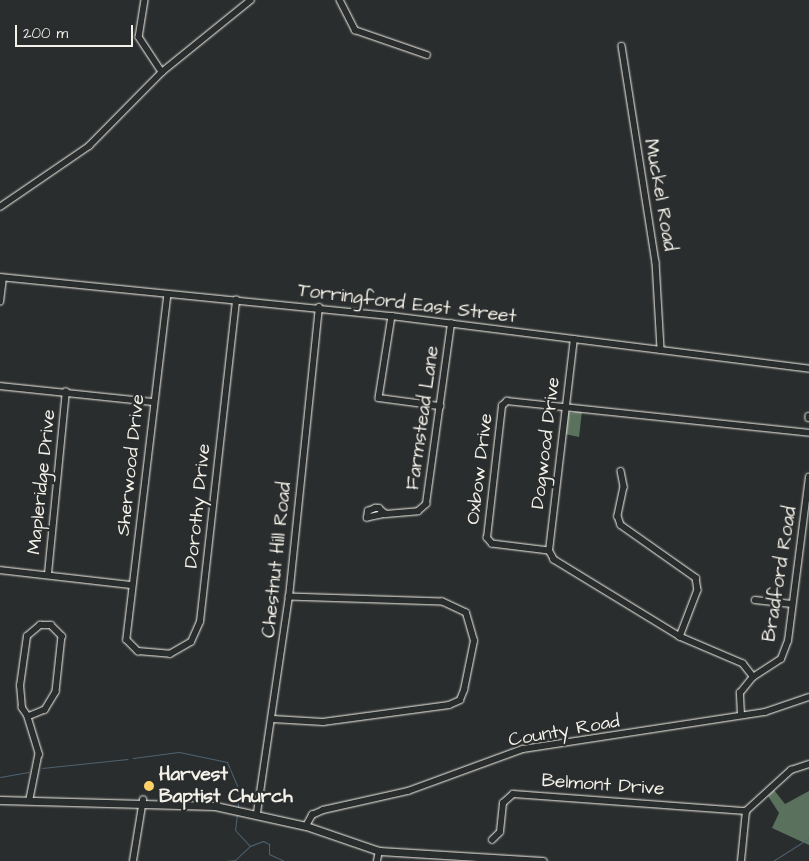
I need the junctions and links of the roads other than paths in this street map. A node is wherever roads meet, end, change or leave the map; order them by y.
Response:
1 (146, 0) edge
2 (251, 0) edge
3 (340, 0) edge
4 (622, 46) dead end
5 (427, 55) dead end
6 (162, 72) junction
7 (0, 207) edge
8 (2, 278) edge
9 (168, 294) junction
10 (236, 300) junction
11 (0, 302) edge
12 (319, 308) junction
13 (392, 316) junction
14 (452, 324) junction
15 (574, 339) junction
16 (661, 350) junction
17 (809, 369) edge
18 (0, 386) edge
19 (66, 392) junction
20 (152, 402) junction
21 (440, 406) junction
22 (565, 407) junction
23 (809, 433) edge
24 (621, 471) dead end
25 (809, 477) edge
26 (386, 514) dead end
27 (549, 551) junction
28 (0, 570) edge
29 (48, 574) junction
30 (132, 585) junction
31 (290, 596) junction
32 (755, 600) dead end
33 (792, 604) junction
34 (680, 637) junction
35 (127, 640) joint
36 (753, 677) junction
37 (809, 697) edge
38 (741, 715) junction
39 (28, 717) junction
40 (273, 719) junction
41 (809, 764) edge
42 (30, 799) junction
43 (0, 800) edge
44 (143, 800) junction
45 (746, 811) junction
46 (257, 813) junction
47 (306, 826) junction
48 (492, 840) dead end
49 (379, 851) junction
50 (133, 861) edge
51 (377, 861) edge
52 (543, 861) edge
53 (741, 861) edge

1 - 6 street
2 - 6 street
3 - 5 street
4 - 16 street, Muckel Road
6 - 7 street
8 - 9 street, Torringford East Street
8 - 11 street
9 - 10 street, Torringford East Street
9 - 20 street, Sherwood Drive
10 - 12 street, Torringford East Street
10 - 35 street, Dorothy Drive
12 - 13 street, Torringford East Street
12 - 31 street, Chestnut Hill Road
13 - 14 street, Torringford East Street
13 - 21 street
14 - 15 street, Torringford East Street
14 - 21 street, Farmstead Lane
15 - 16 street, Torringford East Street
15 - 22 street, Dogwood Drive
16 - 17 street, Torringford East Street
18 - 19 street
19 - 20 street
19 - 29 street, Mapleridge Drive
20 - 30 street, Sherwood Drive
21 - 26 street, Farmstead Lane
22 - 23 street, Oxbow Drive
22 - 27 street, Dogwood Drive
22 - 27 street, Oxbow Drive
24 - 34 street
25 - 33 street, Bradford Road
27 - 34 street
28 - 29 street
29 - 30 street
30 - 35 street, Sherwood Drive
31 - 40 street, Chestnut Hill Road
31 - 40 street
32 - 33 street
33 - 36 street, Bradford Road
34 - 36 street
36 - 38 street, Bradford Road
37 - 38 street, County Road
38 - 47 street, County Road
39 - 39 street
39 - 42 street
40 - 46 street, Chestnut Hill Road
41 - 45 street
42 - 43 main road
42 - 44 main road
44 - 46 main road
44 - 50 street
45 - 48 street, Belmont Drive
45 - 53 street
46 - 47 main road
47 - 49 main road
49 - 51 street
49 - 52 main road

